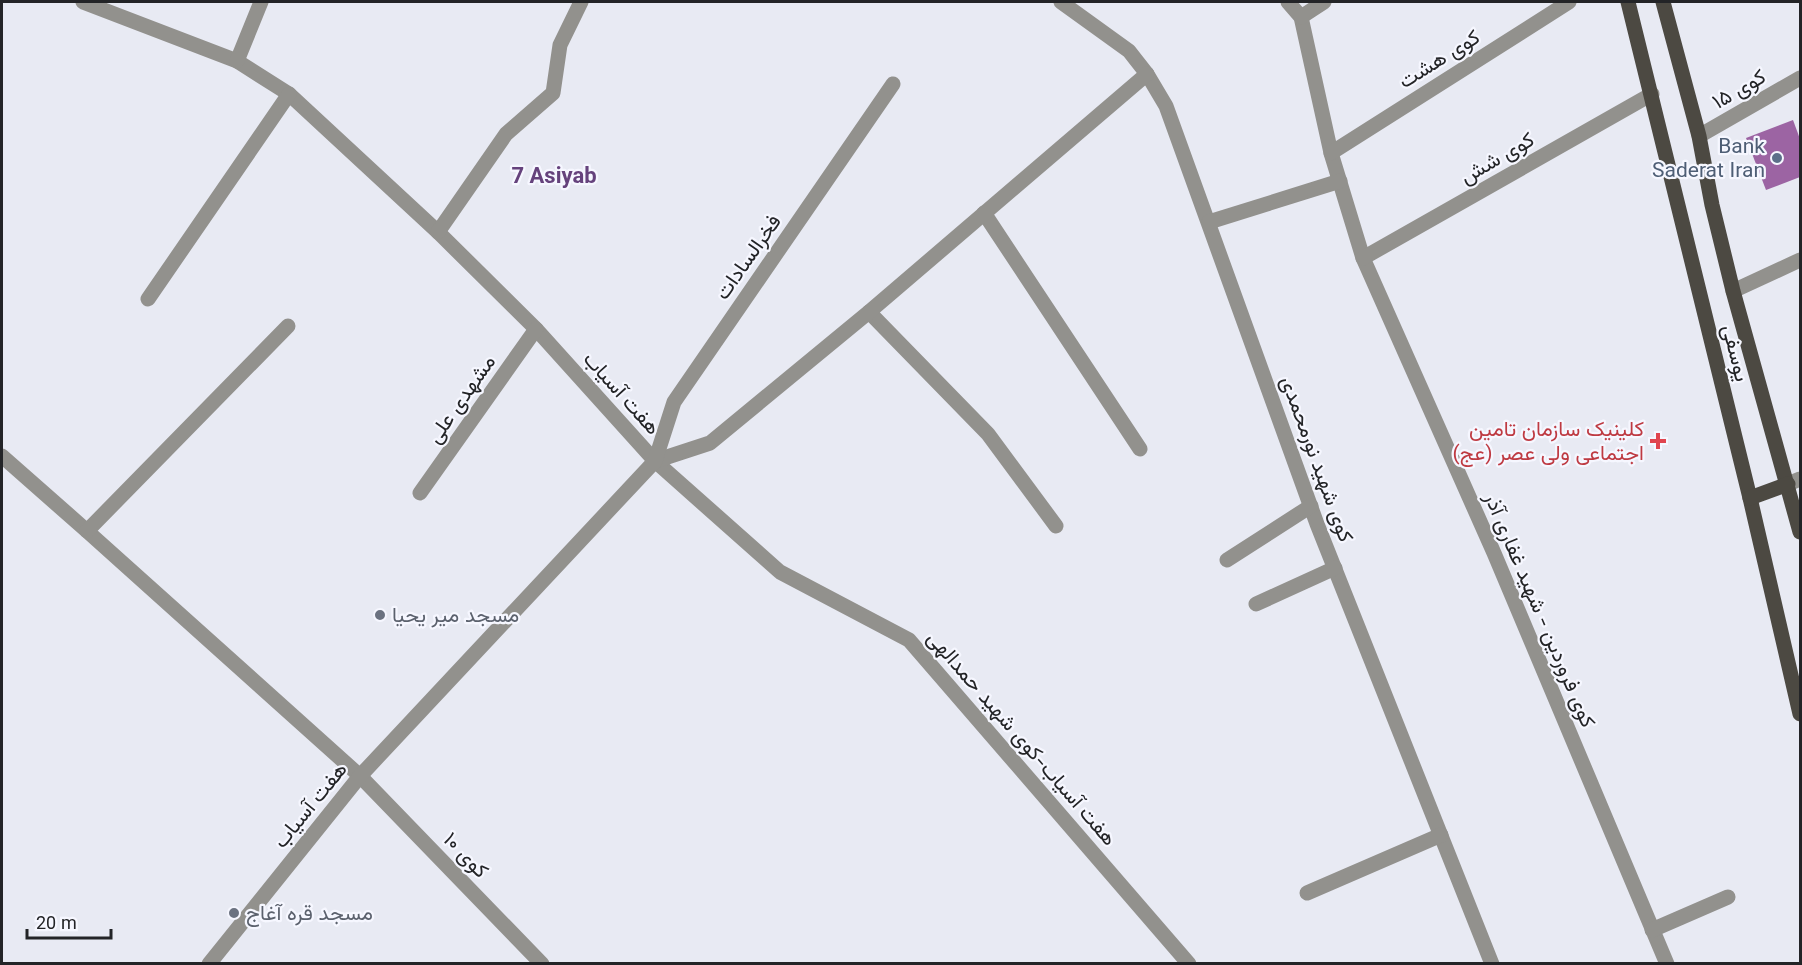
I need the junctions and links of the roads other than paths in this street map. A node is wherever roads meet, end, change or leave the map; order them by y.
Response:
1 (83, 2) edge
2 (261, 2) edge
3 (581, 2) edge
4 (1061, 2) edge
5 (1288, 2) edge
6 (1324, 2) edge
7 (1569, 2) edge
8 (1628, 2) edge
9 (1663, 2) edge
10 (1301, 17) junction
11 (237, 61) junction
12 (1147, 74) junction
13 (1800, 78) edge
14 (893, 84) dead end
15 (289, 94) junction
16 (1652, 94) junction
17 (1699, 136) junction
18 (1331, 153) junction
19 (1340, 180) junction
20 (984, 213) junction
21 (1209, 222) junction
22 (438, 232) junction
23 (1363, 258) junction
24 (1800, 260) edge
25 (1733, 291) junction
26 (148, 298) dead end
27 (869, 312) junction
28 (288, 326) dead end
29 (536, 329) junction
30 (1140, 449) dead end
31 (2, 456) edge
32 (655, 461) junction
33 (1794, 481) edge
34 (420, 493) dead end
35 (1750, 498) junction
36 (1311, 506) junction
37 (1056, 526) dead end
38 (87, 531) junction
39 (1800, 532) edge
40 (1227, 560) dead end
41 (1335, 568) junction
42 (1256, 604) dead end
43 (1800, 714) edge
44 (360, 776) junction
45 (1441, 835) junction
46 (1306, 892) dead end
47 (1728, 897) dead end
48 (1652, 930) junction
49 (209, 963) edge
50 (542, 963) edge
51 (1190, 963) edge
52 (1492, 963) edge
53 (1666, 963) edge

1 - 11 street, هفت آسیاب
2 - 11 street
3 - 22 street
4 - 12 street, کوی شهید نورمحمدی
5 - 10 street, کوی فروردین - شهید غفاری آذر
6 - 10 street
7 - 18 street, کوی هشت
8 - 16 main road, یوسفی
9 - 17 main road, یوسفی
10 - 18 street, کوی فروردین - شهید غفاری آذر
11 - 15 street, هفت آسیاب
12 - 20 street
12 - 21 street, کوی شهید نورمحمدی
13 - 17 street, کوی ۱۵
14 - 32 street, فخرالسادات
15 - 22 street, هفت آسیاب
15 - 26 street
16 - 23 street, کوی شش
16 - 35 main road, یوسفی
17 - 25 main road, یوسفی
18 - 19 street, کوی فروردین - شهید غفاری آذر
19 - 21 street
19 - 23 street, کوی فروردین - شهید غفاری آذر
20 - 27 street
20 - 30 street
21 - 36 street, کوی شهید نورمحمدی
22 - 29 street, هفت آسیاب
23 - 48 street, کوی فروردین - شهید غفاری آذر
24 - 25 street
25 - 33 main road, یوسفی
27 - 32 street
27 - 37 street
28 - 38 street
29 - 32 street, هفت آسیاب
29 - 34 street, مشهدی علی
31 - 38 street, کوی ۱۰
32 - 44 street, هفت آسیاب
32 - 51 street, هفت آسیاب-کوی شهید حمدالهی
33 - 35 main road
33 - 39 main road, یوسفی
35 - 43 main road, یوسفی
36 - 40 street
36 - 41 street, کوی شهید نورمحمدی
38 - 44 street, کوی ۱۰
41 - 42 street
41 - 45 street, کوی شهید نورمحمدی
44 - 49 street, هفت آسیاب
44 - 50 street, کوی ۱۰
45 - 46 street
45 - 52 street, کوی شهید نورمحمدی
47 - 48 street
48 - 53 street, کوی فروردین - شهید غفاری آذر

